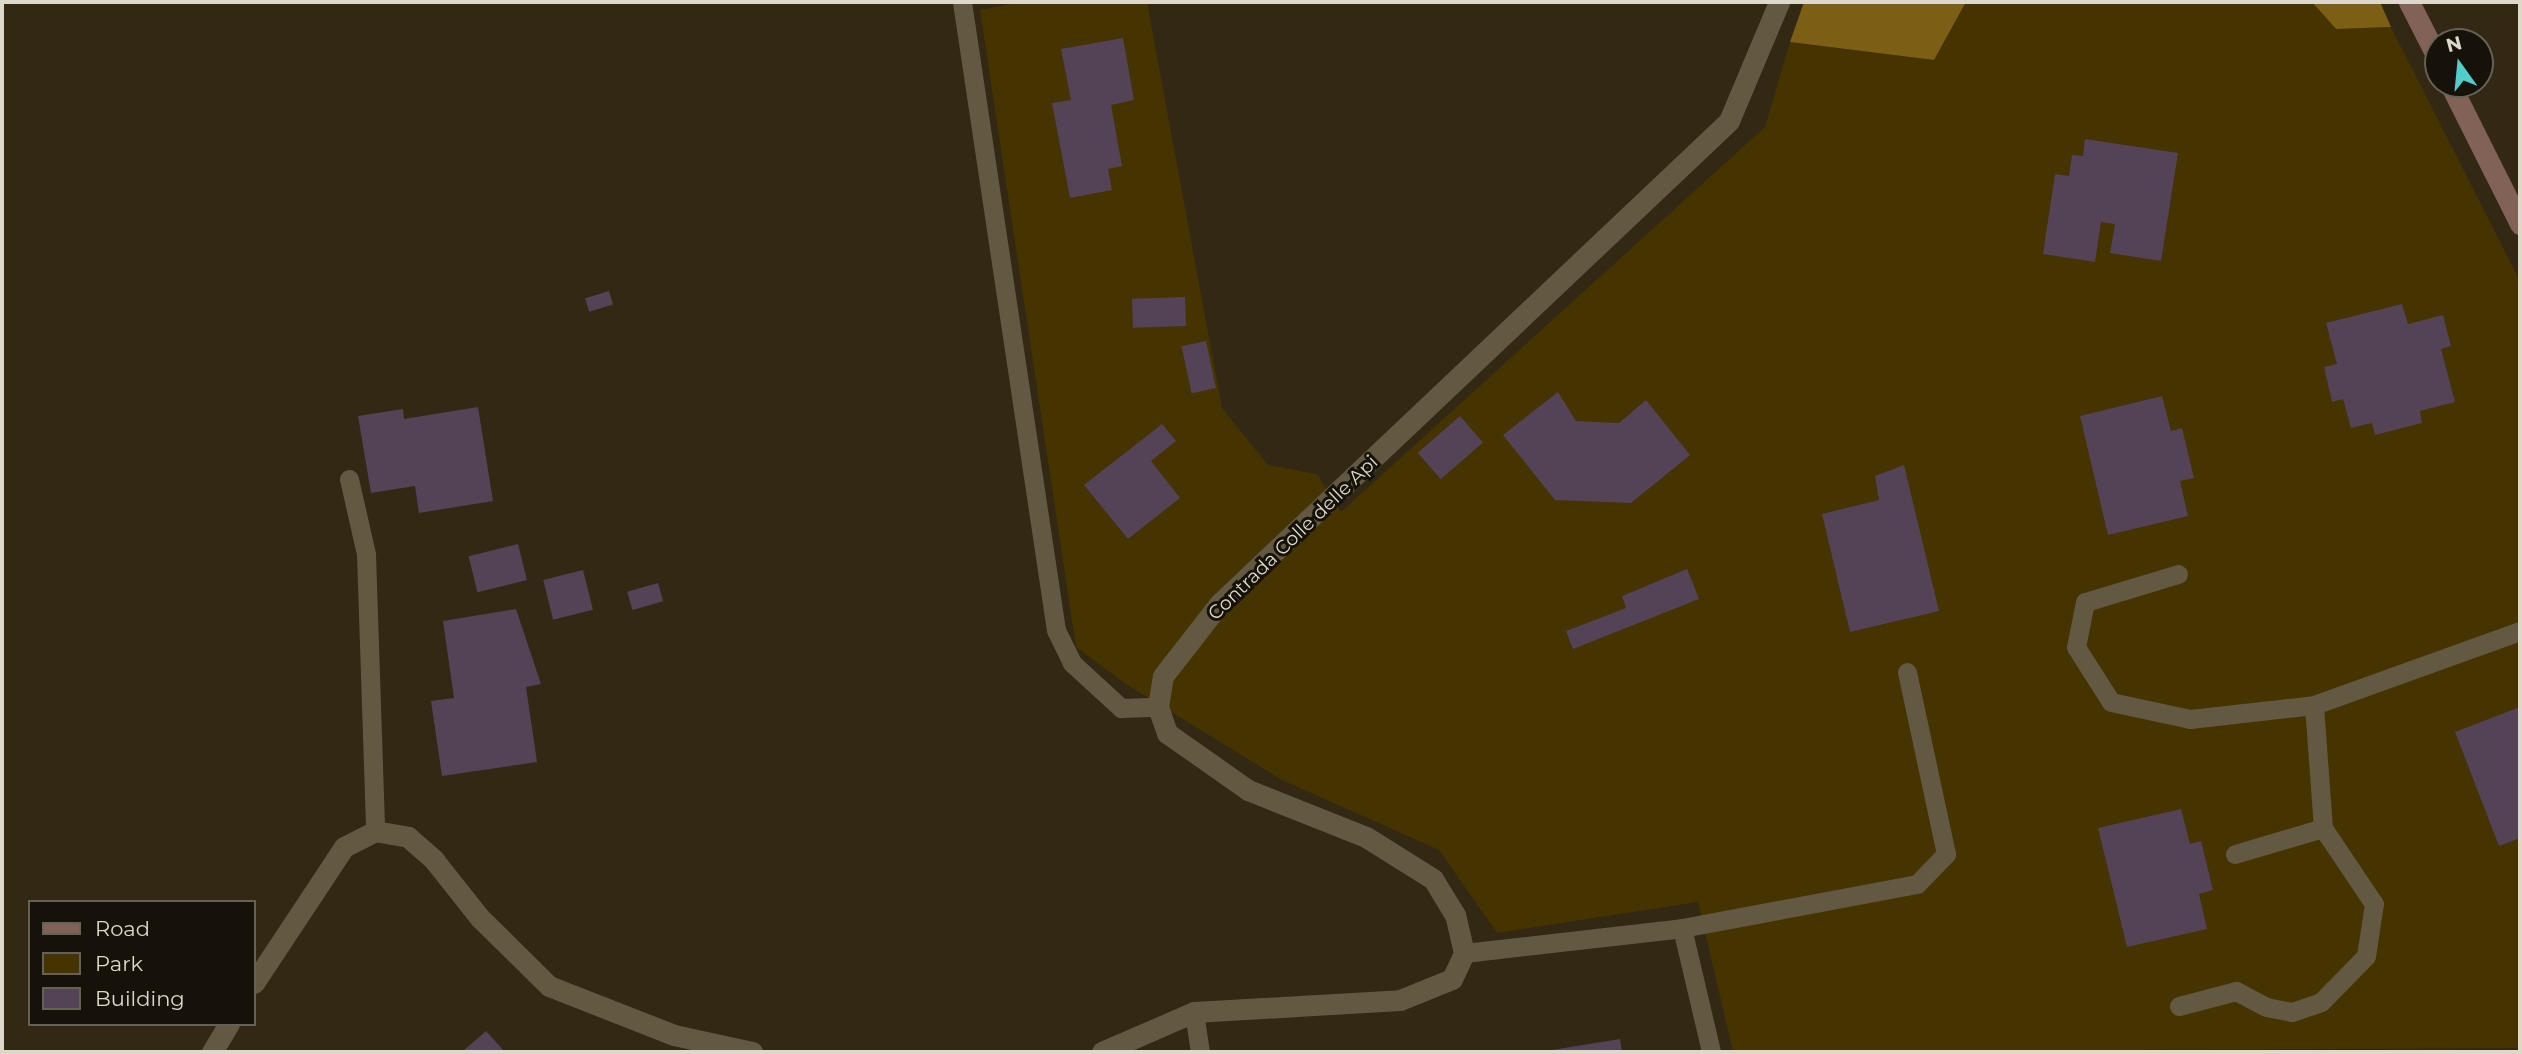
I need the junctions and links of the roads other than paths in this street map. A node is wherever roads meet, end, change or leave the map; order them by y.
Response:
1 (962, 2) edge
2 (1779, 2) edge
3 (2409, 2) edge
4 (2424, 31) edge
5 (2457, 98) edge
6 (2520, 224) edge
7 (349, 479) dead end
8 (2178, 574) dead end
9 (2520, 631) edge
10 (1908, 671) dead end
11 (2314, 705) junction
12 (1158, 707) junction
13 (2323, 828) junction
14 (375, 831) junction
15 (2235, 854) dead end
16 (1682, 928) junction
17 (1464, 953) junction
18 (256, 981) edge
19 (2179, 1006) dead end
20 (1194, 1012) junction
21 (228, 1026) edge
22 (212, 1052) edge
23 (752, 1052) edge
24 (1102, 1052) edge
25 (1200, 1052) edge
26 (1711, 1052) edge

1 - 12 lane
2 - 12 street, Contrada Colle delle Api
3 - 4 street
5 - 6 street
7 - 14 lane
8 - 11 lane
9 - 11 lane
10 - 16 lane
11 - 13 lane
12 - 17 street
13 - 15 lane
13 - 19 lane
14 - 18 street
14 - 23 street
16 - 17 lane
16 - 26 lane
17 - 20 street
20 - 24 street
20 - 25 lane
21 - 22 street

